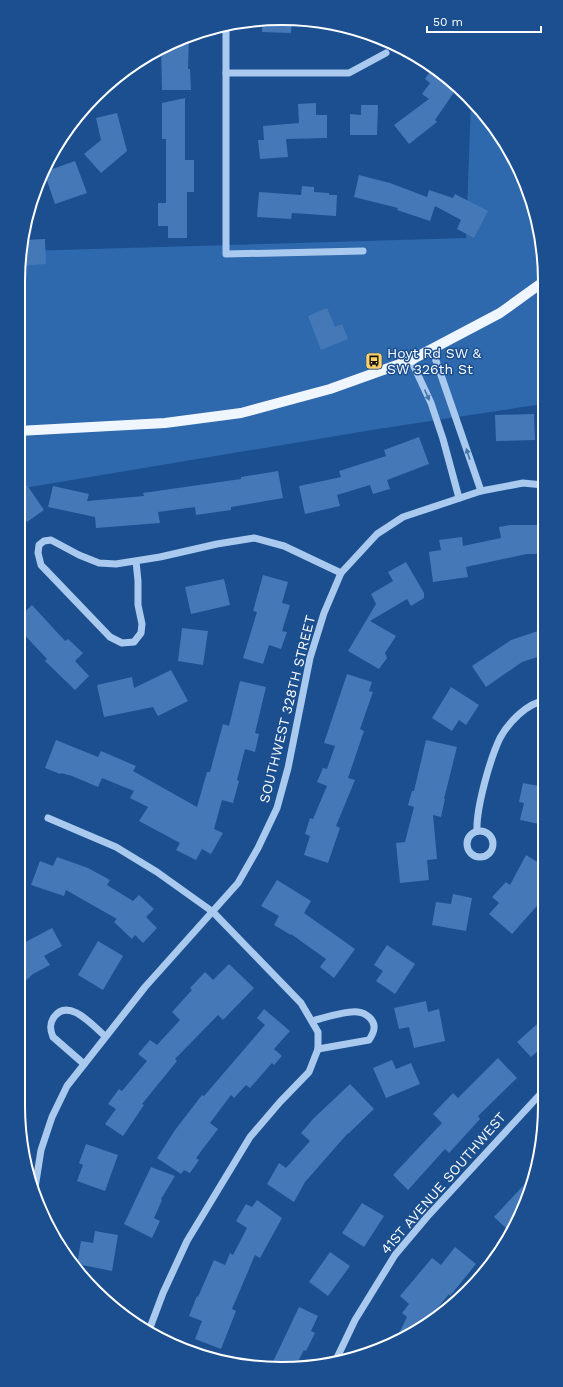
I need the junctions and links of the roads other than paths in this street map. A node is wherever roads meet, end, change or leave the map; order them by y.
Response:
1 (226, 31) edge
2 (386, 53) dead end
3 (226, 73) junction
4 (363, 251) dead end
5 (538, 286) edge
6 (432, 349) junction
7 (411, 360) junction
8 (25, 431) edge
9 (538, 484) edge
10 (482, 491) junction
11 (459, 498) junction
12 (136, 561) junction
13 (341, 573) junction
14 (538, 703) edge
15 (48, 818) dead end
16 (477, 831) dead end
17 (213, 912) junction
18 (312, 1021) junction
19 (105, 1036) junction
20 (318, 1049) junction
21 (84, 1064) junction
22 (538, 1097) edge
23 (35, 1177) edge
24 (150, 1326) edge
25 (338, 1355) edge

1 - 3 street
2 - 3 street
3 - 4 street
5 - 6 main road
6 - 7 main road
10 -> 6 street
7 - 8 main road
7 -> 11 street
9 - 10 street, SOUTHWEST 328TH STREET
10 - 11 street, SOUTHWEST 328TH STREET
11 - 13 street, SOUTHWEST 328TH STREET
12 - 12 street
12 - 13 street
13 - 17 street, SOUTHWEST 328TH STREET
14 - 16 street
15 - 17 street
17 - 18 street
17 - 19 street, SOUTHWEST 328TH STREET
18 - 20 street
18 - 20 street
19 - 21 street, SOUTHWEST 328TH STREET
19 - 21 street
20 - 24 street
21 - 23 street, SOUTHWEST 328TH STREET
22 - 25 street, 41ST AVENUE SOUTHWEST

